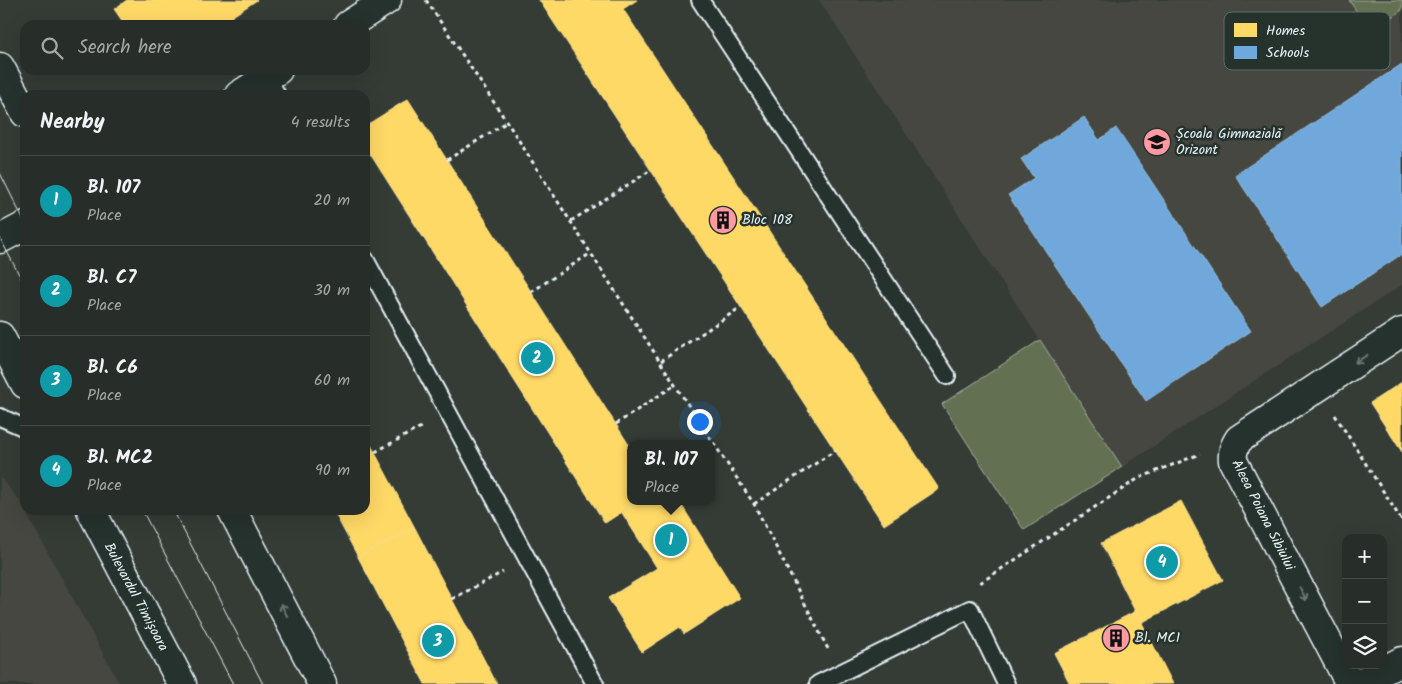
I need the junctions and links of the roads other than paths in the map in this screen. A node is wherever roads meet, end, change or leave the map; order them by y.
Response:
1 (387, 0) edge
2 (700, 0) edge
3 (356, 20) edge
4 (0, 67) edge
5 (274, 81) edge
6 (251, 90) edge
7 (20, 104) edge
8 (20, 229) edge
9 (0, 239) edge
10 (370, 268) edge
11 (1402, 332) edge
12 (0, 336) edge
13 (20, 374) edge
14 (947, 376) dead end
15 (0, 417) edge
16 (20, 426) edge
17 (94, 515) edge
18 (235, 515) edge
19 (1402, 661) edge
20 (182, 684) edge
21 (322, 684) edge
22 (595, 684) edge
23 (818, 684) edge
24 (1006, 684) edge
25 (1350, 684) edge
26 (1358, 684) edge

1 - 3 street
2 - 14 lane
4 - 7 street
5 - 6 street
8 - 9 street
10 - 22 lane
11 -> 25 street, Aleea Poiana Sibiului
12 - 13 street
15 - 16 lane
17 - 20 street, Bulevardul Timișoara
21 -> 18 street
19 - 26 street
23 - 24 lane

